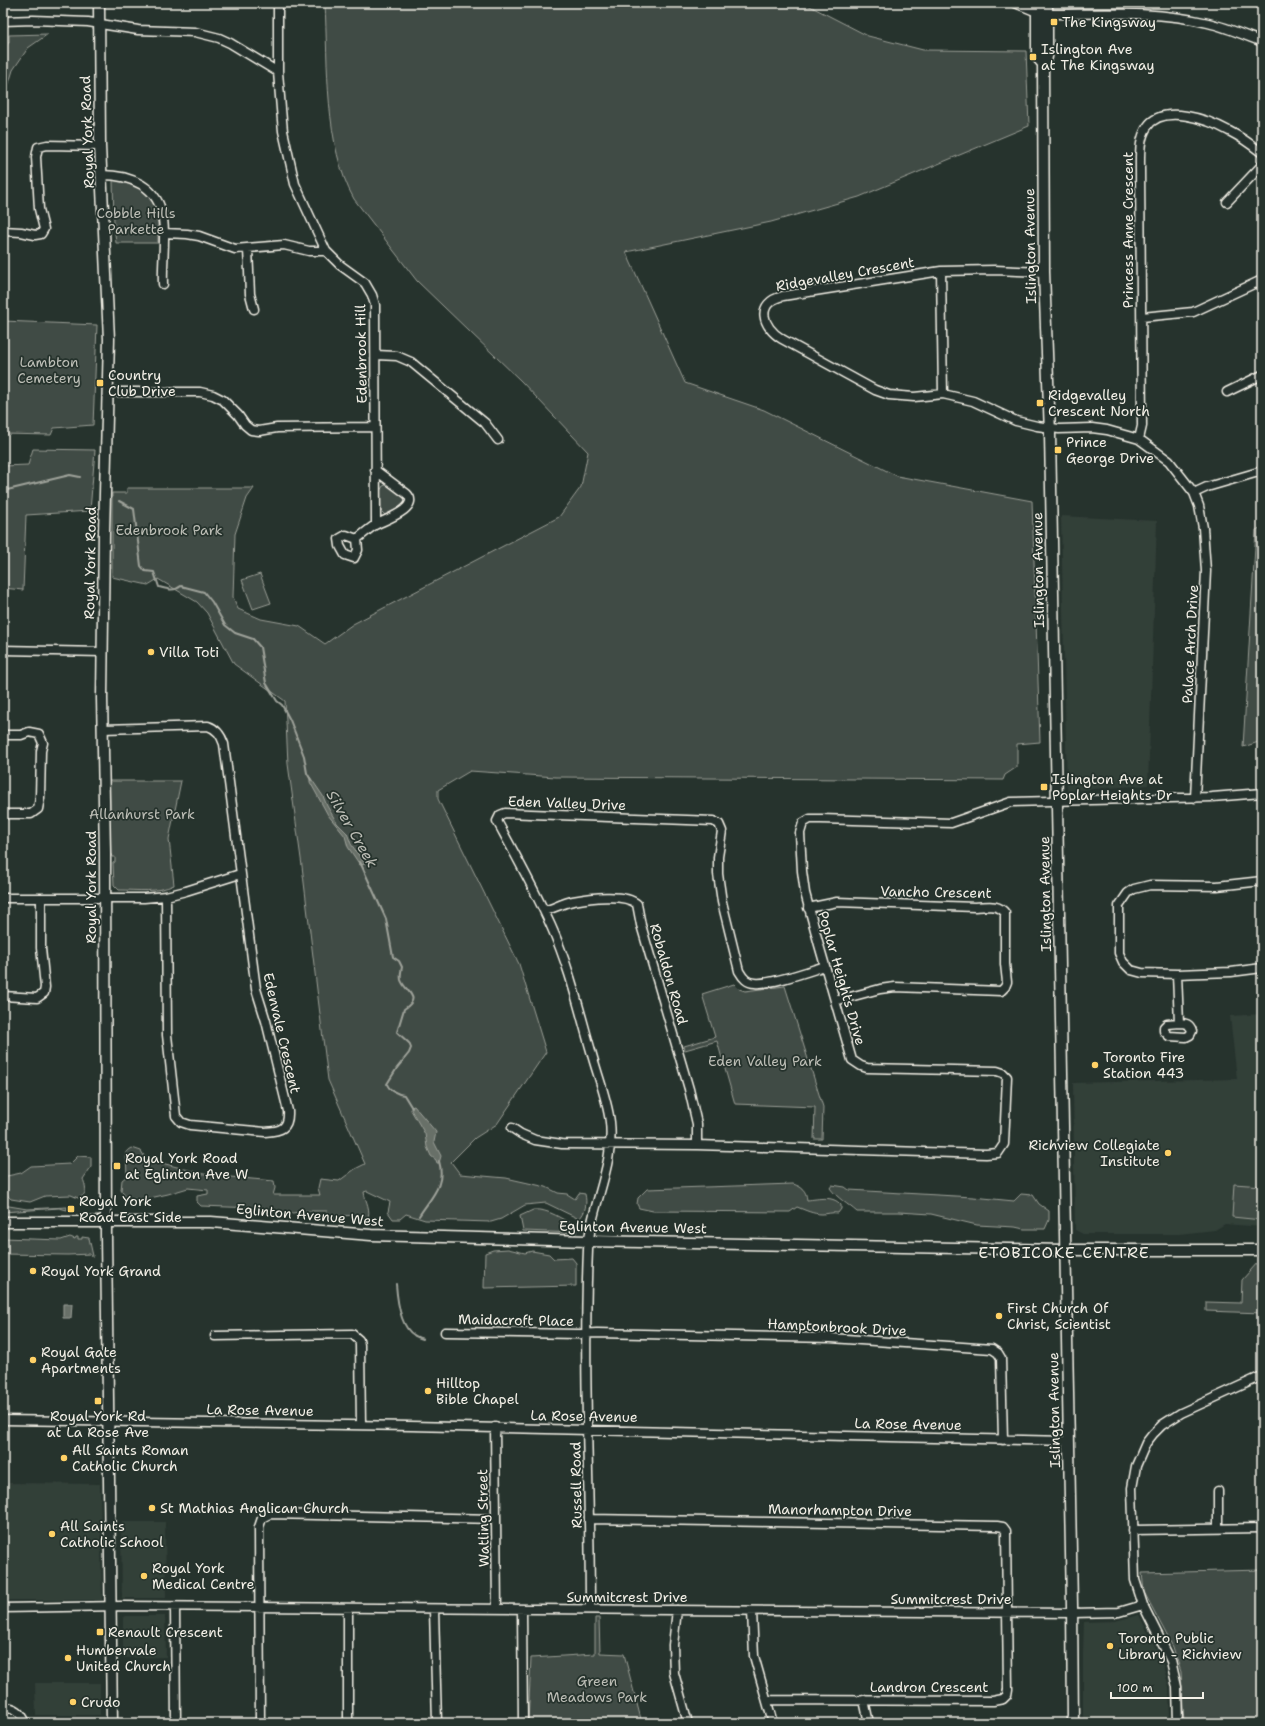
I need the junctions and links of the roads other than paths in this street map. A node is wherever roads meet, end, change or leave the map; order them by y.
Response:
1 (99, 3) edge
2 (278, 3) edge
3 (1016, 3) edge
4 (1047, 3) edge
5 (1037, 8) edge
6 (1047, 14) junction
7 (3, 21) edge
8 (99, 23) junction
9 (1262, 42) edge
10 (1043, 64) junction
11 (278, 72) junction
12 (100, 146) junction
13 (1262, 153) edge
14 (1262, 165) edge
15 (102, 175) junction
16 (1227, 202) dead end
17 (3, 231) edge
18 (163, 233) junction
19 (248, 249) junction
20 (326, 251) junction
21 (940, 271) junction
22 (1044, 272) junction
23 (1262, 280) edge
24 (163, 284) dead end
25 (254, 309) dead end
26 (1142, 317) junction
27 (376, 355) junction
28 (1262, 375) edge
29 (108, 392) junction
30 (1227, 392) dead end
31 (943, 394) junction
32 (375, 427) junction
33 (1050, 428) junction
34 (1139, 438) junction
35 (498, 440) dead end
36 (376, 470) junction
37 (1262, 471) edge
38 (1194, 493) junction
39 (376, 524) junction
40 (357, 539) dead end
41 (3, 650) edge
42 (102, 652) junction
43 (103, 729) junction
44 (3, 735) edge
45 (1262, 793) edge
46 (1195, 798) junction
47 (1057, 801) junction
48 (3, 814) edge
49 (240, 874) junction
50 (1262, 881) edge
51 (166, 896) junction
52 (3, 898) edge
53 (41, 898) junction
54 (105, 898) junction
55 (808, 908) junction
56 (544, 911) junction
57 (825, 966) junction
58 (1262, 968) edge
59 (1177, 974) junction
60 (3, 996) edge
61 (835, 1001) junction
62 (1178, 1023) dead end
63 (512, 1128) dead end
64 (609, 1145) junction
65 (697, 1145) junction
66 (3, 1222) edge
67 (107, 1222) junction
68 (588, 1241) junction
69 (1065, 1250) junction
70 (1262, 1250) edge
71 (445, 1332) dead end
72 (587, 1334) junction
73 (215, 1336) dead end
74 (1262, 1376) edge
75 (3, 1420) edge
76 (109, 1422) junction
77 (361, 1425) junction
78 (494, 1427) junction
79 (588, 1430) junction
80 (1003, 1440) junction
81 (1068, 1441) junction
82 (1218, 1491) dead end
83 (496, 1519) junction
84 (590, 1519) junction
85 (1218, 1528) junction
86 (1262, 1528) edge
87 (1133, 1530) junction
88 (1143, 1605) junction
89 (111, 1606) junction
90 (175, 1607) junction
91 (3, 1608) edge
92 (260, 1608) junction
93 (348, 1608) junction
94 (434, 1609) junction
95 (497, 1609) junction
96 (590, 1609) junction
97 (522, 1610) junction
98 (677, 1610) junction
99 (752, 1611) junction
100 (1007, 1613) junction
101 (1072, 1613) junction
102 (767, 1700) junction
103 (864, 1700) junction
104 (3, 1707) edge
105 (26, 1723) edge
106 (112, 1723) edge
107 (176, 1723) edge
108 (260, 1723) edge
109 (348, 1723) edge
110 (436, 1723) edge
111 (523, 1723) edge
112 (688, 1723) edge
113 (773, 1723) edge
114 (869, 1723) edge
115 (1073, 1723) edge
116 (1178, 1723) edge

1 - 8 main road, Royal York Road
2 - 11 street, Edenbrook Hill
3 - 5 street
4 - 6 main road, Islington Avenue
5 - 6 street
5 - 10 main road, Islington Avenue
6 - 9 street
6 - 10 main road, Islington Avenue
7 - 8 street
8 - 11 street
8 - 12 main road, Royal York Road
10 - 22 main road, Islington Avenue
11 - 20 street, Edenbrook Hill
12 - 15 main road, Royal York Road
12 - 17 street
13 - 26 street, Princess Anne Crescent
14 - 16 street
15 - 18 street
15 - 29 main road, Royal York Road
18 - 19 street
18 - 24 street
19 - 20 street
19 - 25 street
20 - 27 street, Edenbrook Hill
21 - 22 street, Ridgevalley Crescent
21 - 31 street
21 - 31 street, Ridgevalley Crescent
22 - 33 main road, Islington Avenue
23 - 26 street
26 - 34 street, Princess Anne Crescent
27 - 32 street, Edenbrook Hill
27 - 35 street
28 - 30 street
29 - 32 street
29 - 42 main road, Royal York Road
31 - 33 street, Ridgevalley Crescent
32 - 36 street, Edenbrook Hill
33 - 34 street
33 - 47 main road, Islington Avenue
34 - 38 street
36 - 39 street, Edenbrook Hill
36 - 39 street
37 - 38 street
38 - 46 street, Palace Arch Drive
39 - 40 street
41 - 42 street
42 - 43 main road, Royal York Road
43 - 49 street, Edenvale Crescent
43 - 54 main road, Royal York Road
44 - 48 street
45 - 46 street
46 - 47 street
47 - 55 street, Poplar Heights Drive
47 - 69 main road, Islington Avenue
49 - 51 street
49 - 51 street, Edenvale Crescent
50 - 59 street
51 - 54 street
52 - 53 street
53 - 54 street
53 - 60 street
54 - 67 main road, Royal York Road
55 - 57 street, Poplar Heights Drive
55 - 61 street, Vancho Crescent
56 - 57 street, Eden Valley Drive
56 - 64 street, Eden Valley Drive
56 - 65 street, Robaldon Road
57 - 61 street, Poplar Heights Drive
58 - 59 street
59 - 62 street
61 - 65 street, Poplar Heights Drive
63 - 64 street, Poplar Heights Drive
64 - 65 street, Poplar Heights Drive
64 - 68 street, Eden Valley Drive
66 - 67 main road, Eglinton Avenue West
67 - 68 main road, Eglinton Avenue West
67 - 76 main road, Royal York Road
68 - 69 main road, Eglinton Avenue West
68 - 72 street, Russell Road
69 - 70 main road, Eglinton Avenue West
69 - 81 main road, Islington Avenue
71 - 72 street, Maidacroft Place
72 - 79 street, Russell Road
72 - 80 street, Hamptonbrook Drive
73 - 77 street
74 - 87 street
75 - 76 street, La Rose Avenue
76 - 77 street, La Rose Avenue
76 - 89 main road, Royal York Road
77 - 78 street, La Rose Avenue
78 - 79 street, La Rose Avenue
78 - 83 street, Watling Street
79 - 80 street, La Rose Avenue
79 - 84 street, Russell Road
80 - 81 street, La Rose Avenue
81 - 101 main road, Islington Avenue
82 - 85 street
83 - 92 street
83 - 95 street, Watling Street
84 - 96 street, Russell Road
84 - 100 street, Manorhampton Drive
85 - 86 street
85 - 87 street
87 - 88 street
88 - 101 street, Summitcrest Drive
88 - 116 street
89 - 90 street, Summitcrest Drive
89 - 91 street
89 - 106 main road, Royal York Road
90 - 92 street, Summitcrest Drive
90 - 107 street
92 - 93 street, Summitcrest Drive
92 - 108 street
93 - 94 street, Summitcrest Drive
93 - 109 street
94 - 95 street, Summitcrest Drive
94 - 110 street
95 - 97 street, Summitcrest Drive
96 - 97 street, Summitcrest Drive
96 - 98 street, Summitcrest Drive
97 - 111 street
98 - 99 street, Summitcrest Drive
98 - 112 street
99 - 100 street, Summitcrest Drive
99 - 102 street
100 - 101 street, Summitcrest Drive
100 - 103 street, Landron Crescent
101 - 115 main road, Islington Avenue
102 - 103 street, Landron Crescent
102 - 113 street
103 - 114 street
104 - 105 street

